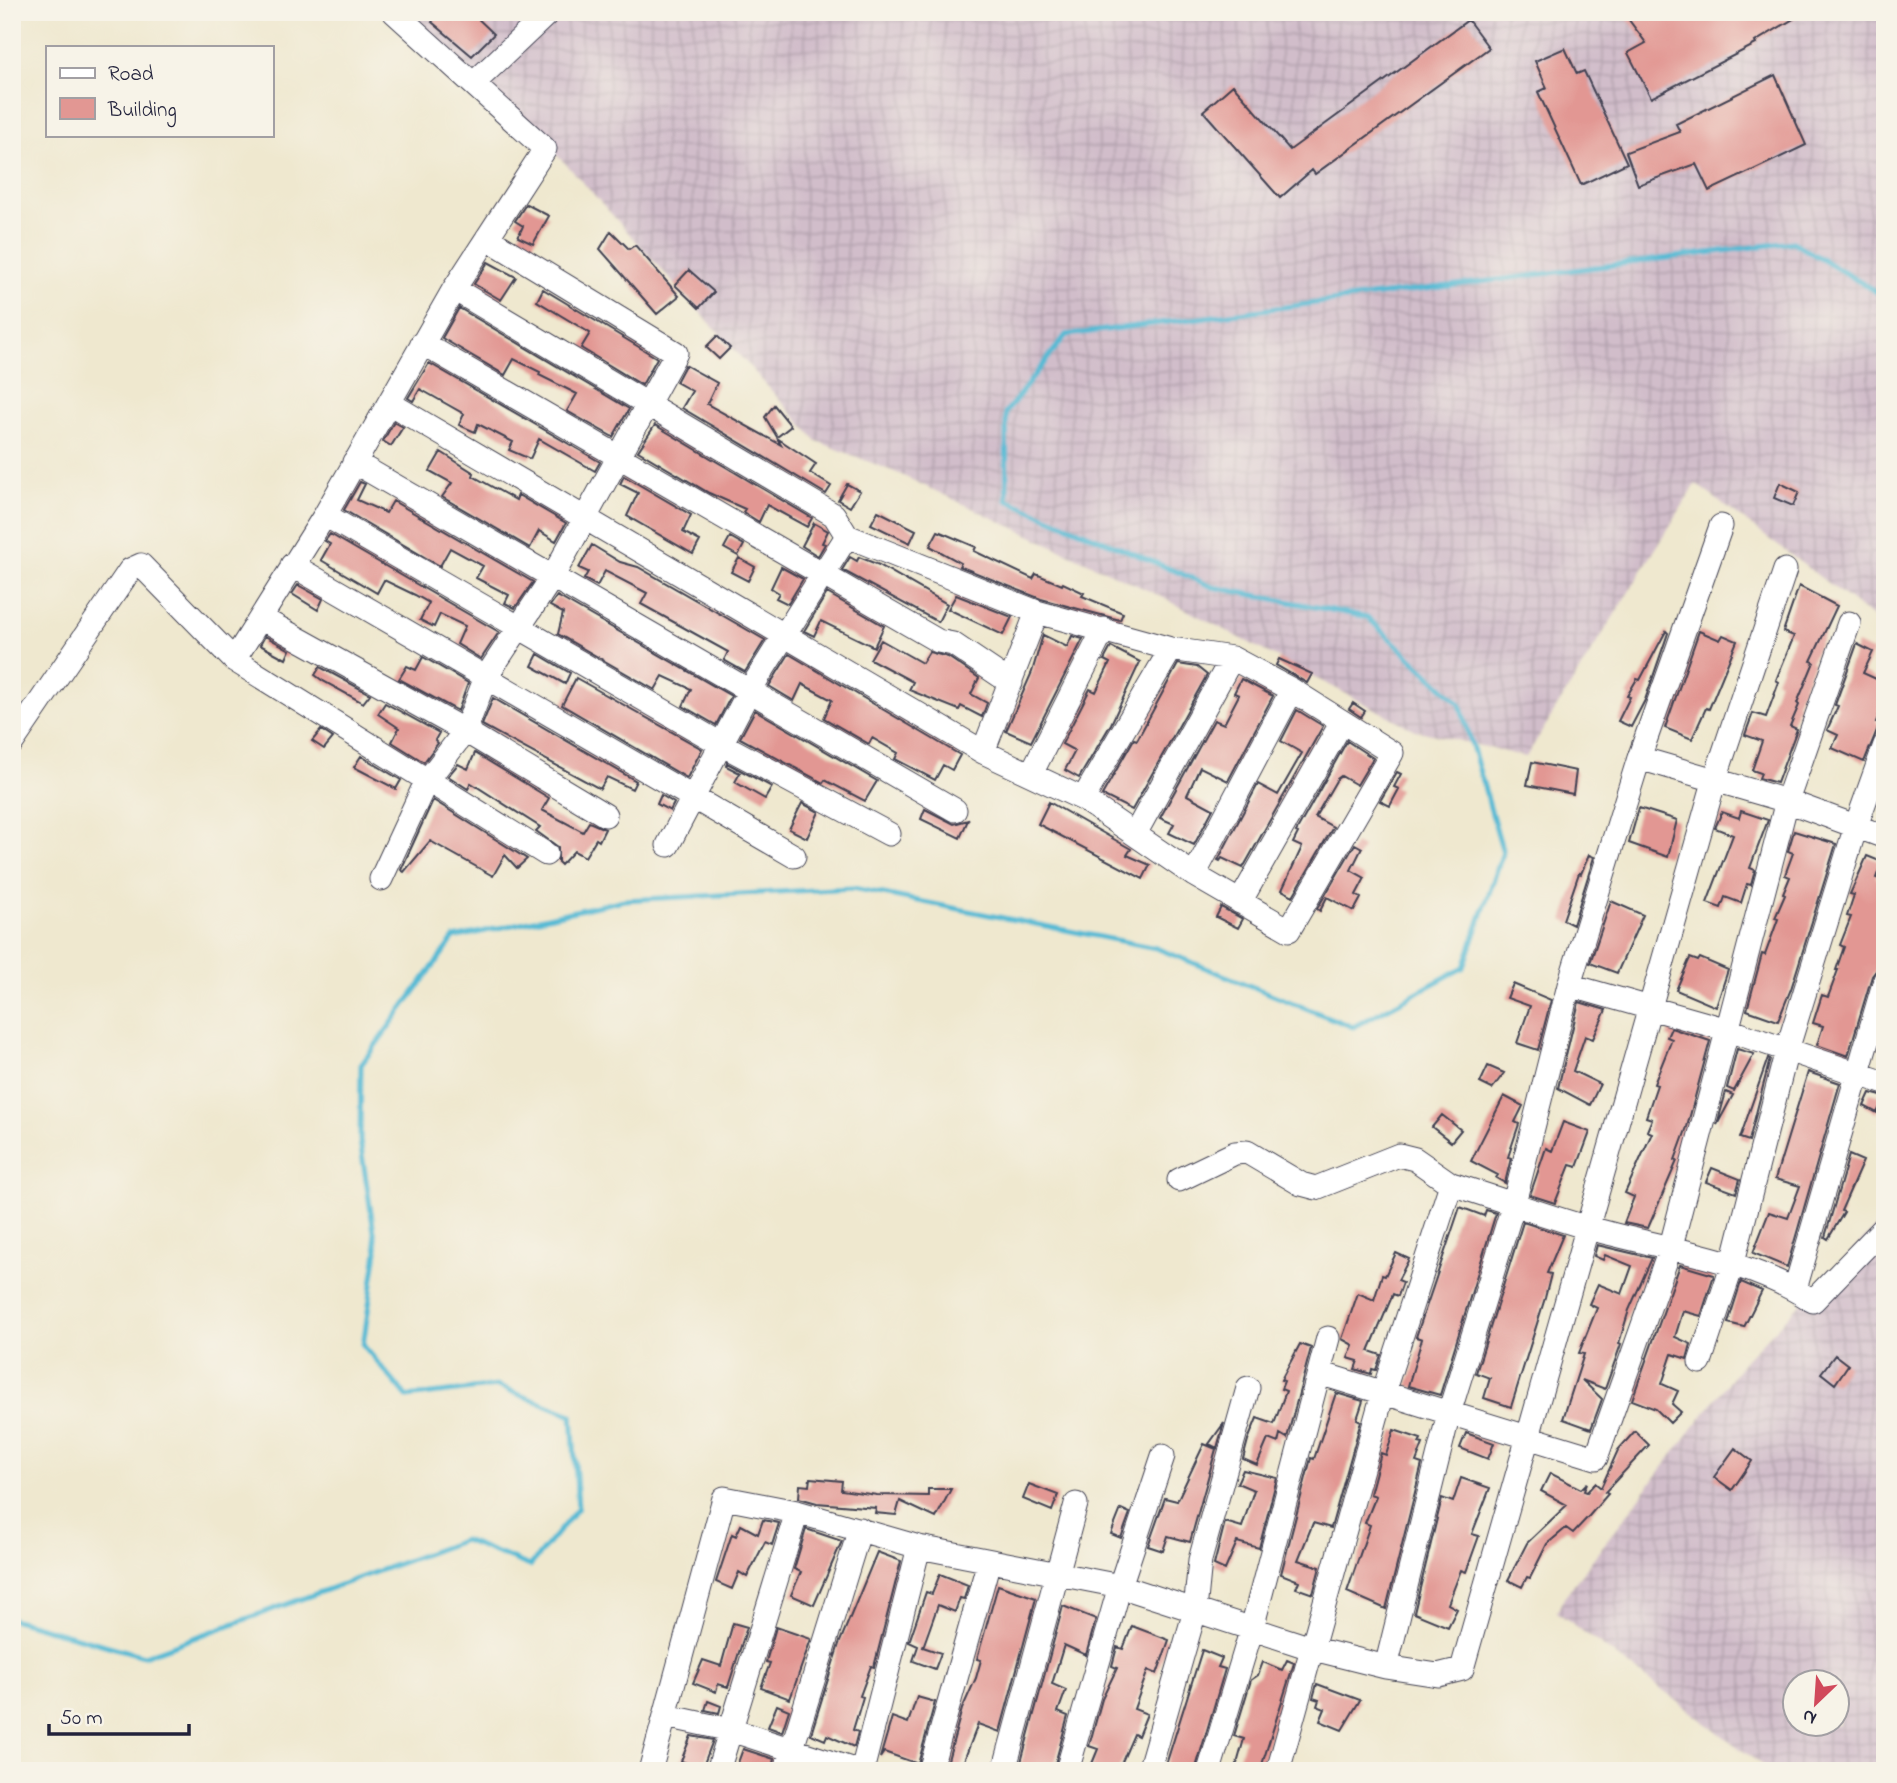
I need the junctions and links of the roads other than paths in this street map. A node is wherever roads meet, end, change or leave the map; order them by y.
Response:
1 (394, 12) edge
2 (549, 12) edge
3 (474, 83) junction
4 (487, 237) junction
5 (454, 289) junction
6 (422, 343) junction
7 (389, 403) junction
8 (649, 404) junction
9 (619, 459) junction
10 (354, 462) junction
11 (325, 515) junction
12 (586, 516) junction
13 (1721, 526) dead end
14 (847, 536) junction
15 (292, 565) junction
16 (1785, 570) dead end
17 (821, 575) junction
18 (552, 576) junction
19 (1037, 612) junction
20 (261, 618) junction
21 (1849, 624) dead end
22 (520, 626) junction
23 (1104, 629) junction
24 (783, 634) junction
25 (1171, 649) junction
26 (1232, 659) junction
27 (233, 660) junction
28 (486, 677) junction
29 (1011, 683) junction
30 (1292, 690) junction
31 (748, 693) junction
32 (1342, 722) junction
33 (465, 732) junction
34 (12, 743) edge
35 (721, 744) junction
36 (1885, 745) edge
37 (983, 752) junction
38 (1639, 758) junction
39 (1031, 774) junction
40 (426, 782) junction
41 (1714, 782) junction
42 (694, 798) junction
43 (1083, 799) junction
44 (1787, 802) junction
45 (955, 810) dead end
46 (605, 815) dead end
47 (1856, 826) junction
48 (889, 834) dead end
49 (1135, 834) junction
50 (1885, 837) edge
51 (668, 845) dead end
52 (546, 854) dead end
53 (794, 856) dead end
54 (1194, 875) junction
55 (381, 879) dead end
56 (1240, 902) junction
57 (1885, 980) edge
58 (1569, 985) junction
59 (1649, 1009) junction
60 (1728, 1030) junction
61 (1787, 1050) junction
62 (1859, 1076) junction
63 (1885, 1083) edge
64 (1179, 1180) dead end
65 (1451, 1184) junction
66 (1514, 1203) junction
67 (1885, 1227) edge
68 (1590, 1228) junction
69 (1671, 1246) junction
70 (1732, 1266) junction
71 (1795, 1289) junction
72 (1328, 1338) dead end
73 (1700, 1362) dead end
74 (1319, 1373) junction
75 (1248, 1388) dead end
76 (1382, 1393) junction
77 (1448, 1413) junction
78 (1530, 1436) junction
79 (1163, 1457) dead end
80 (1076, 1504) dead end
81 (797, 1512) junction
82 (860, 1529) junction
83 (919, 1547) junction
84 (989, 1561) junction
85 (1058, 1573) junction
86 (1120, 1586) junction
87 (1195, 1611) junction
88 (1252, 1628) junction
89 (1314, 1649) junction
90 (1386, 1667) junction
91 (666, 1716) junction
92 (732, 1730) junction
93 (791, 1748) junction
94 (650, 1771) edge
95 (718, 1771) edge
96 (785, 1771) edge
97 (859, 1771) edge
98 (930, 1771) edge
99 (1004, 1771) edge
100 (1067, 1771) edge
101 (1149, 1771) edge
102 (1209, 1771) edge
103 (1278, 1771) edge

1 - 3 street
2 - 3 street
3 - 4 street
4 - 5 street
4 - 8 street
5 - 6 street
5 - 8 street
6 - 7 street
6 - 9 street
7 - 10 street
7 - 12 street
8 - 9 street
8 - 14 street
9 - 12 street
9 - 17 street
10 - 11 street
10 - 18 street
11 - 15 street
11 - 22 street
12 - 18 street
12 - 24 street
13 - 38 street
14 - 17 street
14 - 19 street
15 - 20 street
15 - 28 street
16 - 41 street
17 - 24 street
17 - 29 street
18 - 22 street
18 - 31 street
19 - 23 street
19 - 29 street
20 - 27 street
20 - 33 street
21 - 44 street
22 - 28 street
22 - 35 street
23 - 25 street
23 - 39 street
24 - 31 street
24 - 37 street
25 - 26 street
25 - 43 street
26 - 30 street
26 - 49 street
27 - 34 street
27 - 40 street
28 - 33 street
28 - 42 street
29 - 37 street
30 - 32 street
30 - 54 street
31 - 35 street
31 - 45 street
32 - 56 street
32 - 56 street
33 - 40 street
33 - 46 street
35 - 42 street
35 - 48 street
36 - 47 street
37 - 39 street
38 - 41 street
38 - 58 street
39 - 43 street
40 - 52 street
40 - 55 street
41 - 44 street
41 - 59 street
42 - 51 street
42 - 53 street
43 - 49 street
44 - 47 street
44 - 60 street
47 - 50 street
47 - 61 street
49 - 54 street
54 - 56 street
57 - 62 street
58 - 59 street
58 - 66 street
59 - 60 street
59 - 68 street
60 - 61 street
60 - 69 street
61 - 62 street
61 - 70 street
62 - 63 street
62 - 71 street
64 - 65 street
65 - 66 street
65 - 76 street
66 - 68 street
66 - 77 street
67 - 71 street
68 - 69 street
68 - 78 street
69 - 70 street
69 - 78 street
70 - 71 street
70 - 73 street
72 - 74 street
74 - 76 street
74 - 88 street
75 - 87 street
76 - 77 street
76 - 89 street
77 - 78 street
77 - 90 street
78 - 90 street
79 - 86 street
80 - 85 street
81 - 82 street
81 - 91 street
81 - 92 street
82 - 83 street
82 - 93 street
83 - 84 street
83 - 97 street
84 - 85 street
84 - 98 street
85 - 86 street
85 - 99 street
86 - 87 street
86 - 100 street
87 - 88 street
87 - 101 street
88 - 89 street
88 - 102 street
89 - 90 street
89 - 103 street
91 - 92 street
91 - 94 street
92 - 93 street
92 - 95 street
93 - 96 street
93 - 97 street

